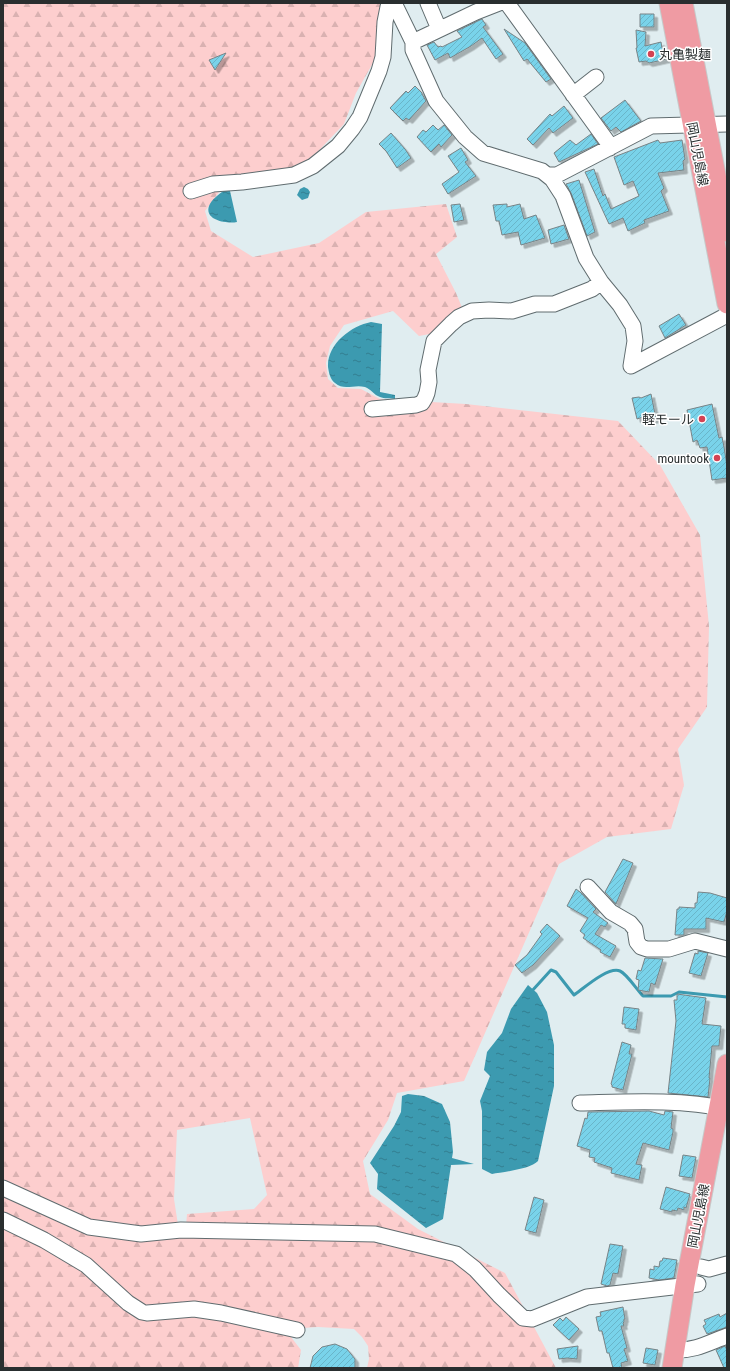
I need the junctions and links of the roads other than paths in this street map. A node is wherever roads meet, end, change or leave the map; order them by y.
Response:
1 (393, 3) edge
2 (428, 3) edge
3 (499, 3) edge
4 (507, 3) edge
5 (669, 3) edge
6 (683, 3) edge
7 (439, 29) junction
8 (413, 42) junction
9 (596, 77) dead end
10 (573, 95) junction
11 (727, 124) edge
12 (699, 125) junction
13 (610, 148) junction
14 (550, 175) junction
15 (191, 191) dead end
16 (727, 232) edge
17 (601, 282) junction
18 (727, 304) edge
19 (727, 315) edge
20 (372, 409) dead end
21 (588, 888) dead end
22 (727, 949) edge
23 (727, 1064) edge
24 (580, 1103) dead end
25 (723, 1108) edge
26 (727, 1134) edge
27 (3, 1188) edge
28 (3, 1220) edge
29 (727, 1264) edge
30 (695, 1279) junction
31 (297, 1330) dead end
32 (727, 1336) edge
33 (679, 1359) edge

1 - 8 street
1 - 15 street
2 - 7 street
3 - 7 street
4 - 10 street
5 - 12 main road, 岡山児島線
6 - 12 main road, 岡山児島線
7 - 8 street
8 - 14 street
9 - 10 street
10 - 13 street
11 - 12 street
12 - 13 street
12 - 16 main road, 岡山児島線
12 - 18 main road, 岡山児島線
13 - 14 street
14 - 17 street
17 - 19 street
17 - 20 street
21 - 22 street
23 - 25 main road, 岡山児島線
24 - 25 street
25 - 30 main road, 岡山児島線
26 - 30 main road, 岡山児島線
27 - 30 street
28 - 31 street
29 - 30 street
30 - 33 main road, 岡山児島線
32 - 33 street

